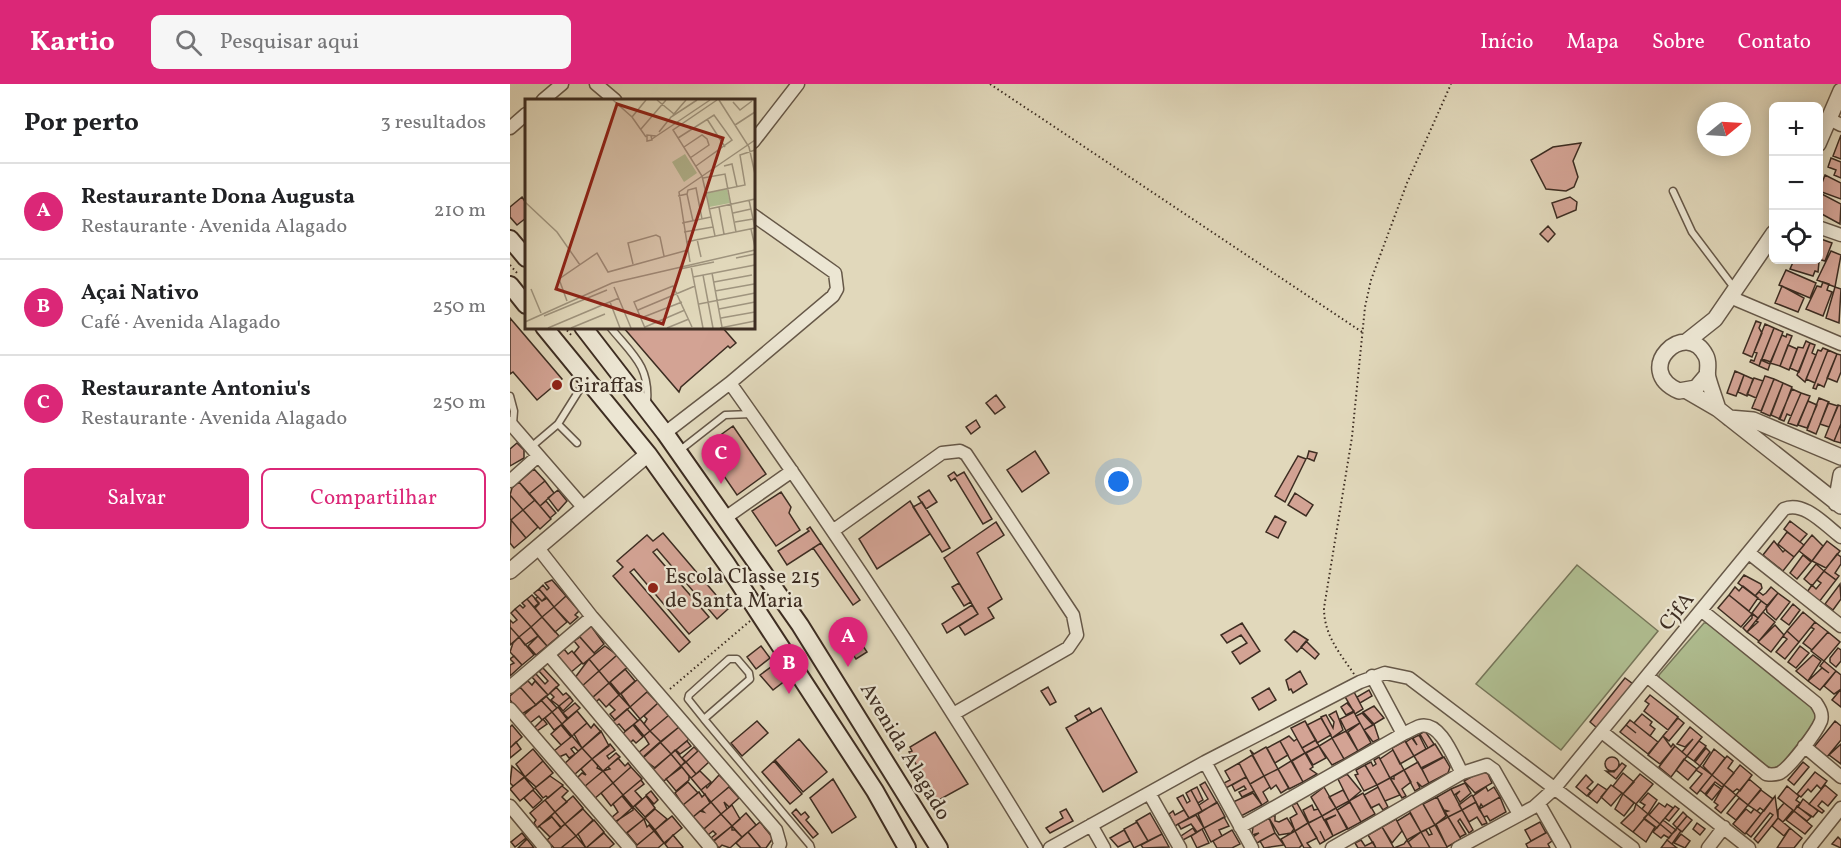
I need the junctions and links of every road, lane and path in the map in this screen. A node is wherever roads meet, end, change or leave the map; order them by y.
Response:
1 (562, 84) edge
2 (596, 84) edge
3 (798, 84) edge
4 (990, 84) edge
5 (1451, 84) edge
6 (1841, 91) edge
7 (544, 99) edge
8 (614, 99) edge
9 (525, 115) edge
10 (1835, 122) edge
11 (510, 128) edge
12 (1823, 138) edge
13 (754, 141) edge
14 (1673, 191) dead end
15 (754, 216) edge
16 (1823, 229) edge
17 (1841, 235) edge
18 (510, 239) edge
19 (1769, 239) edge
20 (525, 257) edge
21 (510, 285) edge
22 (1733, 294) junction
23 (525, 304) edge
24 (1715, 319) junction
25 (545, 328) edge
26 (584, 328) edge
27 (611, 328) edge
28 (1363, 332) junction
29 (1686, 342) junction
30 (1841, 344) edge
31 (1705, 355) junction
32 (1707, 375) junction
33 (586, 378) junction
34 (730, 383) junction
35 (1687, 391) junction
36 (510, 396) edge
37 (646, 409) junction
38 (1724, 413) junction
39 (752, 414) junction
40 (558, 423) junction
41 (511, 425) edge
42 (666, 433) junction
43 (577, 443) dead end
44 (534, 452) junction
45 (679, 452) junction
46 (648, 454) junction
47 (1841, 457) edge
48 (792, 471) junction
49 (1841, 475) edge
50 (510, 481) edge
51 (1839, 505) edge
52 (583, 507) junction
53 (725, 518) junction
54 (834, 530) junction
55 (1841, 537) edge
56 (538, 548) junction
57 (1749, 553) junction
58 (510, 571) edge
59 (1701, 610) junction
60 (759, 613) junction
61 (592, 617) junction
62 (1841, 626) edge
63 (549, 655) junction
64 (1372, 676) junction
65 (1647, 676) junction
66 (1360, 682) junction
67 (510, 687) edge
68 (661, 697) junction
69 (510, 710) edge
70 (955, 713) junction
71 (704, 719) junction
72 (1602, 732) junction
73 (1403, 734) junction
74 (1804, 746) junction
75 (1205, 762) junction
76 (1462, 774) junction
77 (894, 777) junction
78 (1841, 777) edge
79 (1554, 789) junction
80 (874, 791) junction
81 (1149, 793) junction
82 (909, 800) junction
83 (1539, 804) junction
84 (510, 806) edge
85 (1841, 807) edge
86 (887, 813) junction
87 (1519, 814) junction
88 (1091, 825) junction
89 (1240, 827) junction
90 (1724, 827) junction
91 (545, 848) edge
92 (630, 848) edge
93 (711, 848) edge
94 (778, 848) edge
95 (811, 848) edge
96 (907, 848) edge
97 (939, 848) edge
98 (1036, 848) edge
99 (1050, 848) edge
100 (1104, 848) edge
101 (1180, 848) edge
102 (1252, 848) edge
103 (1332, 848) edge
104 (1458, 848) edge
105 (1564, 848) edge
106 (1633, 848) edge
107 (1708, 848) edge
108 (1749, 848) edge
109 (1809, 848) edge

1 - 7 street
2 - 8 street
3 - 13 street
4 - 28 path
5 - 28 path
6 - 10 street
9 - 11 street
10 - 12 street
14 - 22 lane
15 - 34 street
16 - 17 street
18 - 20 main road
19 - 22 street
21 - 23 main road
22 - 24 street
22 - 30 street
24 - 29 street
24 - 31 street
25 - 33 main road
26 - 37 main road, Avenida Alagado
27 - 37 lane
28 - 66 path
29 - 31 street
29 - 35 street
31 - 32 street
32 - 35 street
32 - 38 street
33 - 40 lane
33 - 46 main road
34 - 39 street
34 - 42 street
35 - 38 street
36 - 41 lane
37 - 42 main road, Avenida Alagado
38 - 47 street
38 - 51 street
39 - 45 lane
39 - 48 street
40 - 43 lane
40 - 44 lane
41 - 44 street
42 - 45 main road, Avenida Alagado
44 - 50 street
44 - 52 street
45 - 53 main road, Avenida Alagado
46 - 52 street
46 - 60 main road
48 - 53 street
48 - 54 street
49 - 51 street
52 - 56 street
53 - 77 main road, Avenida Alagado
54 - 70 street
54 - 70 street
55 - 57 street, CjfA
56 - 58 street
56 - 61 street
57 - 59 street, CjfA
57 - 62 street
59 - 65 street, CjfA
59 - 74 street
60 - 68 path
60 - 80 main road
61 - 63 street
61 - 68 street
63 - 67 street
63 - 93 street
64 - 66 street
64 - 73 street
64 - 79 street
65 - 72 street, CjfA
65 - 74 street
66 - 75 street
68 - 94 street
69 - 92 street
70 - 98 street
71 - 71 lane
71 - 95 lane
72 - 79 street, CjfA
72 - 90 street
73 - 76 street
73 - 89 street
74 - 78 street
75 - 81 street
75 - 89 street
76 - 87 street
76 - 103 street
77 - 80 main road
77 - 82 main road, Avenida Alagado
79 - 83 street, CjfA
79 - 106 street
80 - 86 main road
81 - 88 street
81 - 101 street
82 - 86 main road
82 - 97 main road, Avenida Alagado
83 - 87 street, CjfA
83 - 105 street
84 - 91 street
85 - 109 street
86 - 96 main road
87 - 104 street, CjfA
88 - 99 street
88 - 100 street
89 - 102 street
90 - 107 street
90 - 108 street

